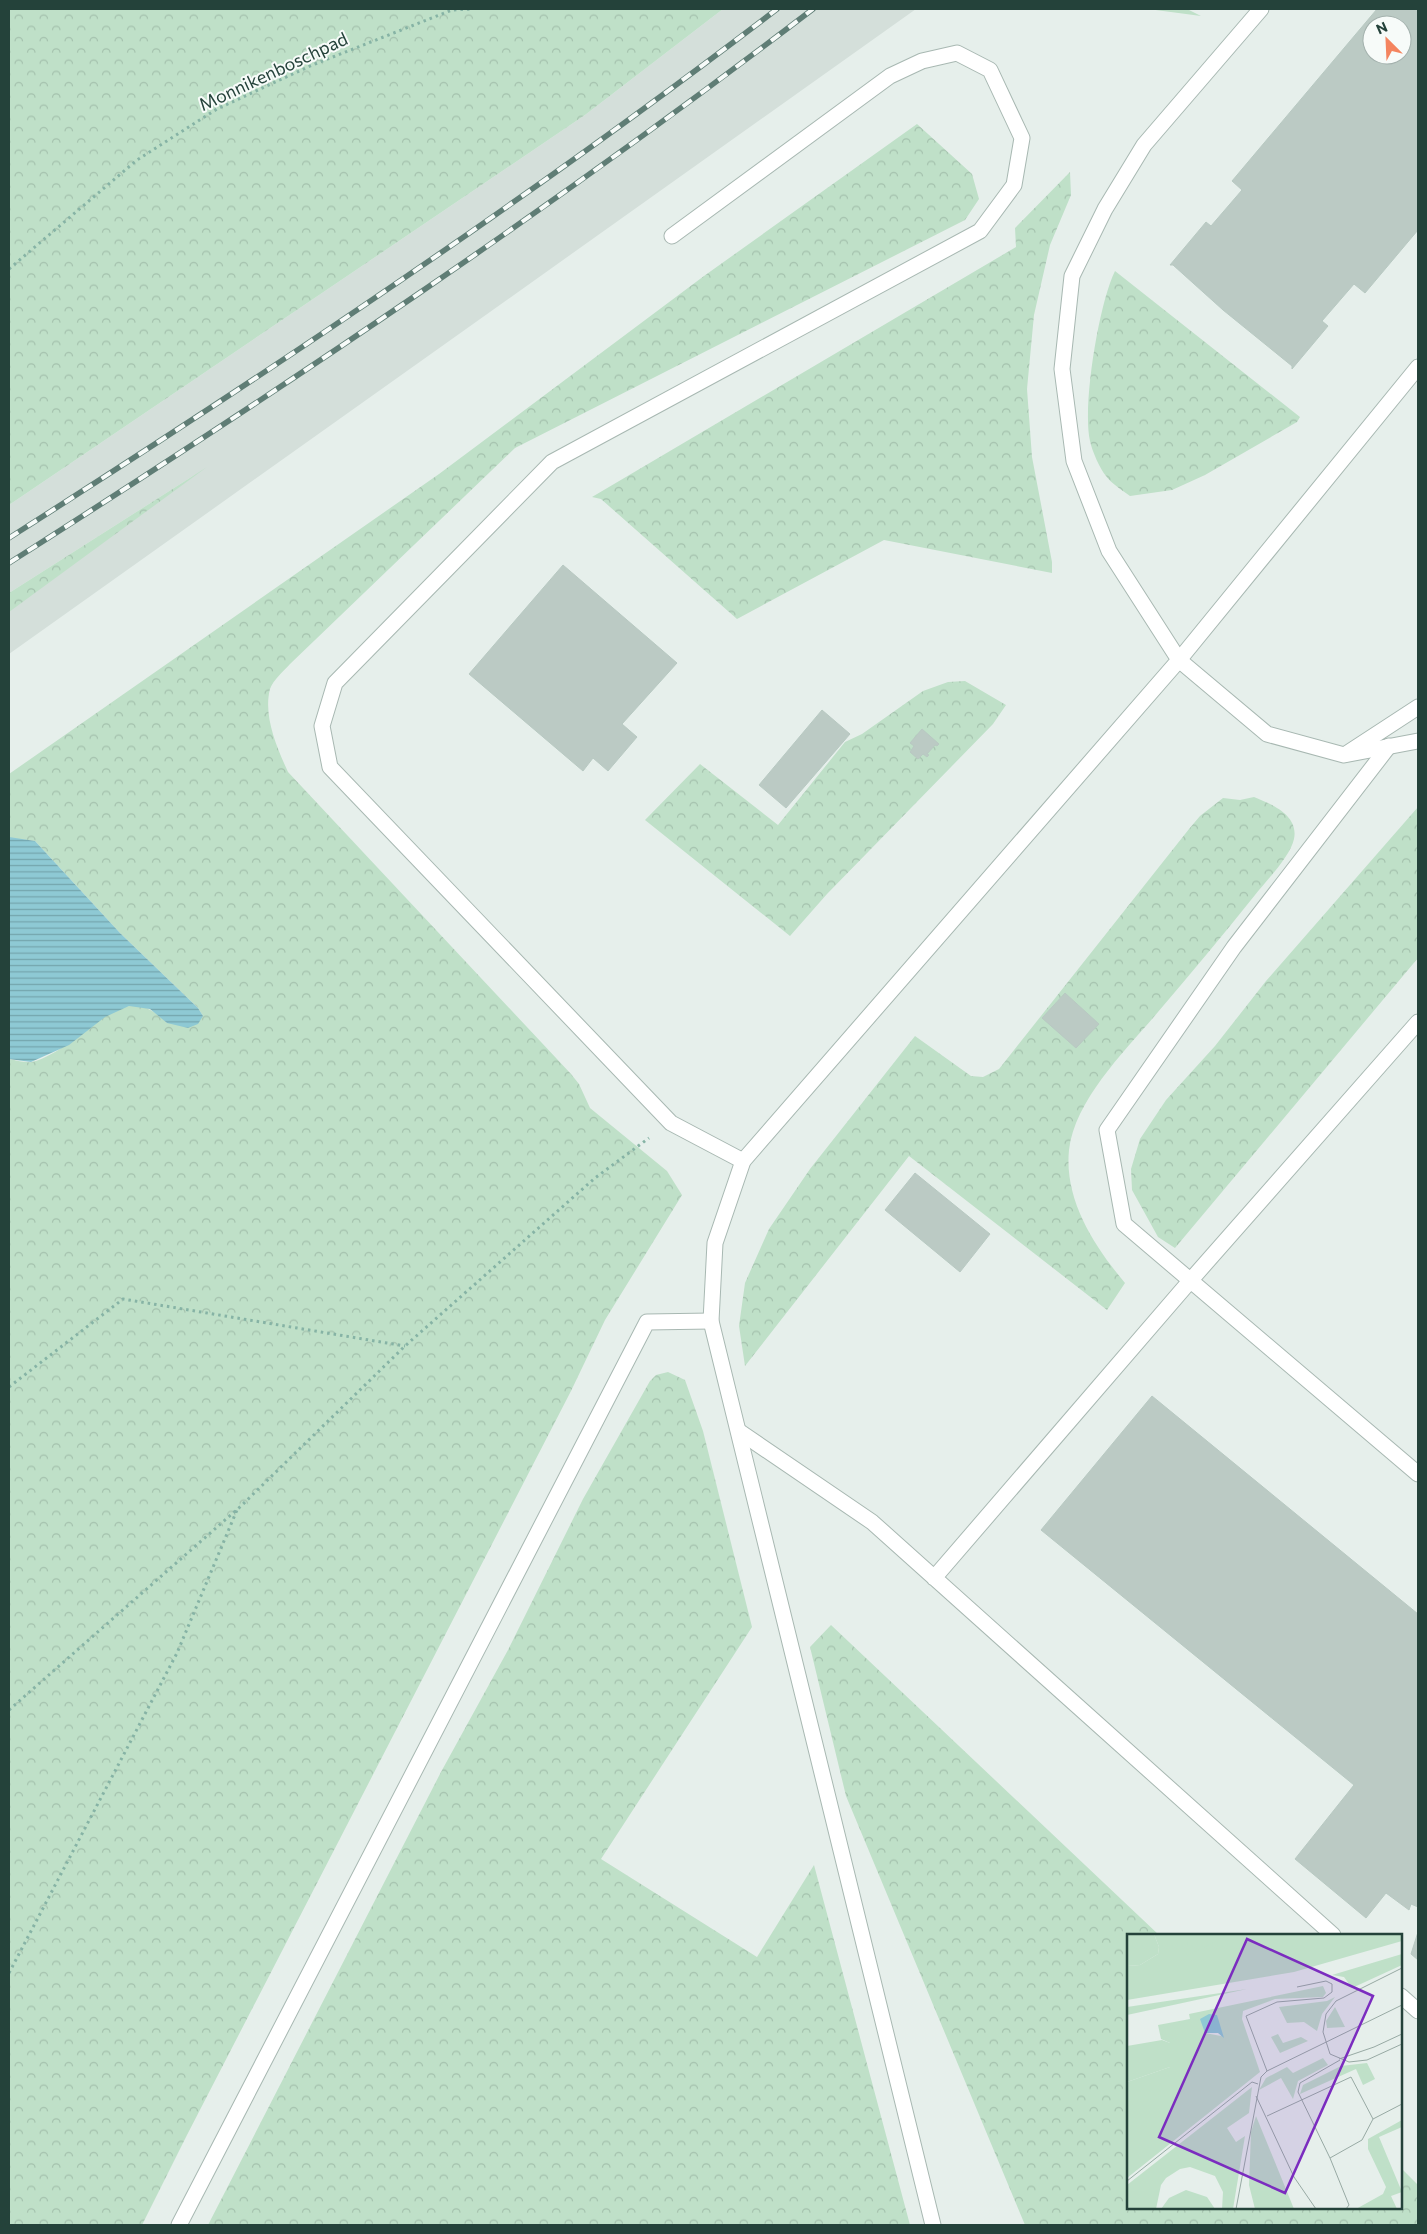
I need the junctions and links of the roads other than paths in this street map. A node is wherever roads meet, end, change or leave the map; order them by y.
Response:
1 (1261, 9) edge
2 (672, 236) dead end
3 (1418, 367) edge
4 (1179, 660) junction
5 (1418, 707) edge
6 (1418, 740) edge
7 (1389, 746) junction
8 (1344, 755) junction
9 (1418, 1022) edge
10 (743, 1162) junction
11 (1190, 1281) junction
12 (712, 1320) junction
13 (740, 1432) junction
14 (1418, 1474) edge
15 (934, 1578) junction
16 (1332, 1934) edge
17 (1402, 1997) edge
18 (1418, 2011) edge
19 (179, 2225) edge
20 (933, 2225) edge

1 - 4 street
2 - 10 street
3 - 4 street
4 - 8 street
4 - 10 street
5 - 8 street
6 - 7 street
7 - 8 street
7 - 11 street
9 - 11 street
10 - 12 street
11 - 14 street
11 - 15 street
12 - 13 street
12 - 19 street
13 - 15 street
13 - 20 street
15 - 16 street
17 - 18 street

